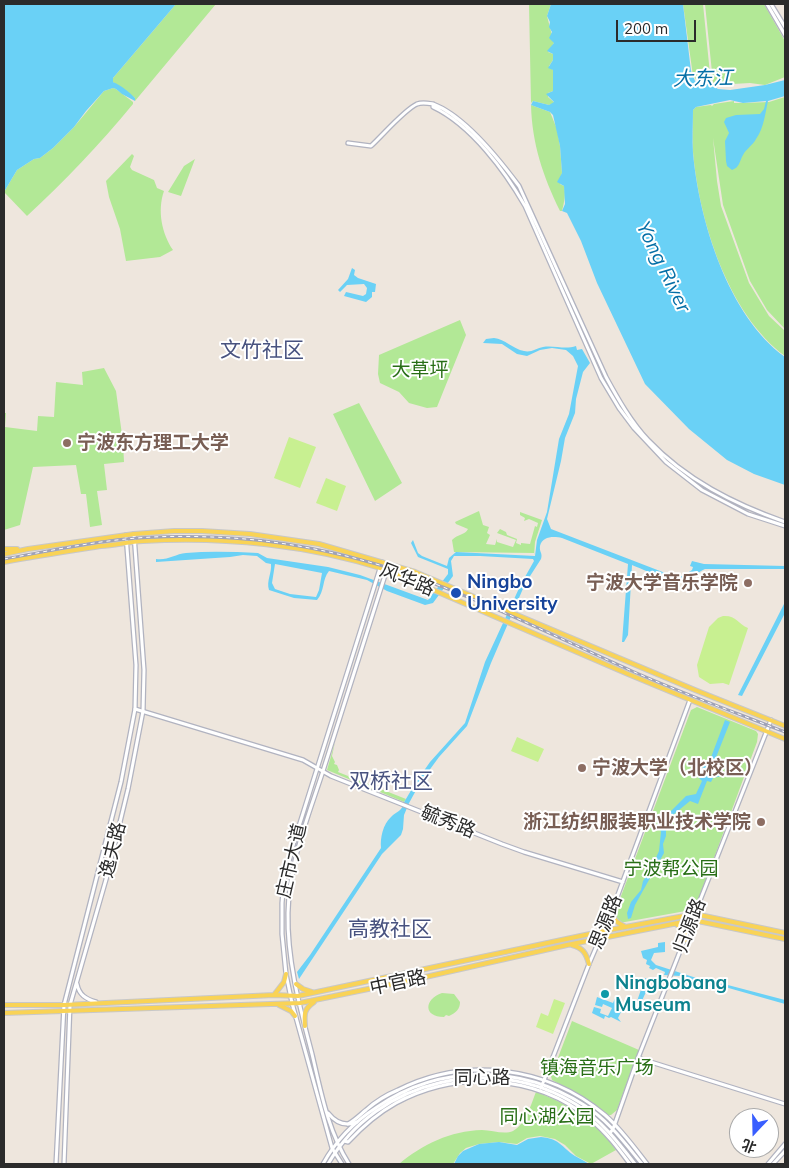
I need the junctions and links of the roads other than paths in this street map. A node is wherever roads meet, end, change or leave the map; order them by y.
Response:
1 (766, 4) edge
2 (771, 4) edge
3 (785, 27) edge
4 (785, 35) edge
5 (433, 104) junction
6 (348, 143) dead end
7 (785, 522) edge
8 (785, 526) edge
9 (134, 534) junction
10 (126, 535) junction
11 (135, 542) junction
12 (126, 543) junction
13 (4, 549) edge
14 (22, 550) junction
15 (4, 554) edge
16 (382, 562) junction
17 (4, 563) edge
18 (389, 564) junction
19 (380, 571) junction
20 (386, 573) junction
21 (690, 699) junction
22 (135, 709) junction
23 (143, 711) junction
24 (772, 720) junction
25 (785, 726) edge
26 (767, 731) junction
27 (785, 739) edge
28 (318, 767) junction
29 (323, 772) junction
30 (622, 882) junction
31 (616, 900) junction
32 (695, 914) junction
33 (693, 920) junction
34 (676, 924) junction
35 (626, 926) junction
36 (604, 930) junction
37 (785, 933) edge
38 (600, 939) junction
39 (785, 939) edge
40 (685, 940) junction
41 (567, 945) junction
42 (589, 964) junction
43 (286, 974) junction
44 (77, 980) junction
45 (296, 984) junction
46 (314, 992) junction
47 (274, 995) junction
48 (290, 995) junction
49 (298, 996) junction
50 (317, 1000) junction
51 (99, 1003) junction
52 (292, 1003) junction
53 (300, 1003) junction
54 (277, 1004) junction
55 (4, 1005) edge
56 (64, 1005) junction
57 (70, 1005) junction
58 (63, 1011) junction
59 (69, 1011) junction
60 (4, 1014) edge
61 (295, 1016) junction
62 (305, 1026) junction
63 (638, 1058) junction
64 (543, 1084) junction
65 (785, 1104) edge
66 (326, 1110) junction
67 (357, 1122) junction
68 (348, 1124) junction
69 (614, 1127) junction
70 (610, 1133) junction
71 (344, 1141) junction
72 (336, 1143) junction
73 (785, 1144) edge
74 (339, 1148) junction
75 (333, 1150) junction
76 (785, 1151) edge
77 (56, 1164) edge
78 (64, 1164) edge
79 (323, 1164) edge
80 (328, 1164) edge
81 (342, 1164) edge
82 (349, 1164) edge
83 (630, 1164) edge
84 (636, 1164) edge
85 (642, 1164) edge
86 (647, 1164) edge
87 (768, 1164) edge
88 (773, 1164) edge

1 - 4 street
2 - 3 street
5 - 6 street
5 - 7 street
5 - 8 street
9 - 10 main road, 风华路
9 - 11 street, 逸夫路
9 - 16 main road, 风华路
10 - 12 street, 逸夫路
10 - 14 main road, 风华路
11 - 12 main road, 风华路
11 - 19 main road, 风华路
11 - 23 street, 逸夫路
12 - 17 main road, 风华路
12 - 22 street, 逸夫路
13 - 14 main road
14 - 15 main road, 风华路
16 - 18 main road, 风华路
16 - 19 street, 庄市大道
18 - 20 street, 庄市大道
18 - 24 main road, 风华路
19 - 20 main road, 风华路
19 - 28 street, 庄市大道
20 - 21 main road, 风华路
20 - 29 street, 庄市大道
21 - 26 main road, 风华路
21 - 30 street, 思源路
22 - 23 street, 毓秀路
22 - 56 street, 逸夫路
23 - 28 street, 毓秀路
23 - 44 street, 逸夫路
24 - 25 main road, 风华路
24 - 26 street, 归源路
26 - 27 main road, 风华路
26 - 32 street, 归源路
28 - 29 street, 毓秀路
28 - 43 street, 庄市大道
29 - 30 street, 毓秀路
29 - 45 street, 庄市大道
30 - 31 street, 思源路
31 - 35 main road
31 - 36 street, 思源路
32 - 33 street, 归源路
32 - 35 main road, 中官路
32 - 37 main road, 中官路
33 - 34 main road, 中官路
33 - 39 main road, 中官路
33 - 40 street, 归源路
34 - 38 main road, 中官路
34 - 40 main road
35 - 36 main road, 中官路
36 - 38 street, 思源路
36 - 46 main road, 中官路
38 - 41 main road, 中官路
38 - 42 street, 思源路
40 - 63 street, 归源路
41 - 42 main road
41 - 50 main road, 中官路
42 - 64 street, 思源路
43 - 47 main road
43 - 48 street, 庄市大道
44 - 51 street
44 - 57 street, 逸夫路
45 - 46 main road
45 - 49 street, 庄市大道
46 - 49 main road, 中官路
47 - 48 main road, 中官路
47 - 51 main road, 中官路
48 - 49 main road, 中官路
48 - 52 street, 庄市大道
49 - 53 street, 庄市大道
50 - 53 main road, 中官路
50 - 62 main road
51 - 57 main road, 中官路
52 - 53 main road, 中官路
52 - 54 main road, 中官路
52 - 61 street, 庄市大道
53 - 62 street, 庄市大道
54 - 59 main road, 中官路
54 - 61 main road
55 - 56 main road, 中官路
56 - 57 main road, 中官路
56 - 58 street, 逸夫路
57 - 59 street, 逸夫路
58 - 59 main road, 中官路
58 - 60 main road, 中官路
58 - 77 street, 逸夫路
59 - 78 street, 逸夫路
61 - 75 street, 庄市大道
62 - 66 street, 庄市大道
63 - 65 street
63 - 69 street, 归源路
64 - 67 street, 同心路
64 - 68 street
64 - 69 street
64 - 70 street, 同心路
64 - 71 street, 同心路
66 - 68 street
66 - 72 street, 庄市大道
67 - 68 street
67 - 72 street, 同心路
69 - 70 street, 归源路
69 - 85 street
69 - 86 street
70 - 84 street, 同心路
71 - 74 street, 同心路
71 - 83 street
72 - 74 street, 庄市大道
72 - 75 street, 同心路
73 - 87 street
74 - 75 street, 同心路
74 - 82 street, 庄市大道
75 - 79 street, 同心路
75 - 80 street, 同心路
75 - 81 street, 庄市大道
76 - 88 street

